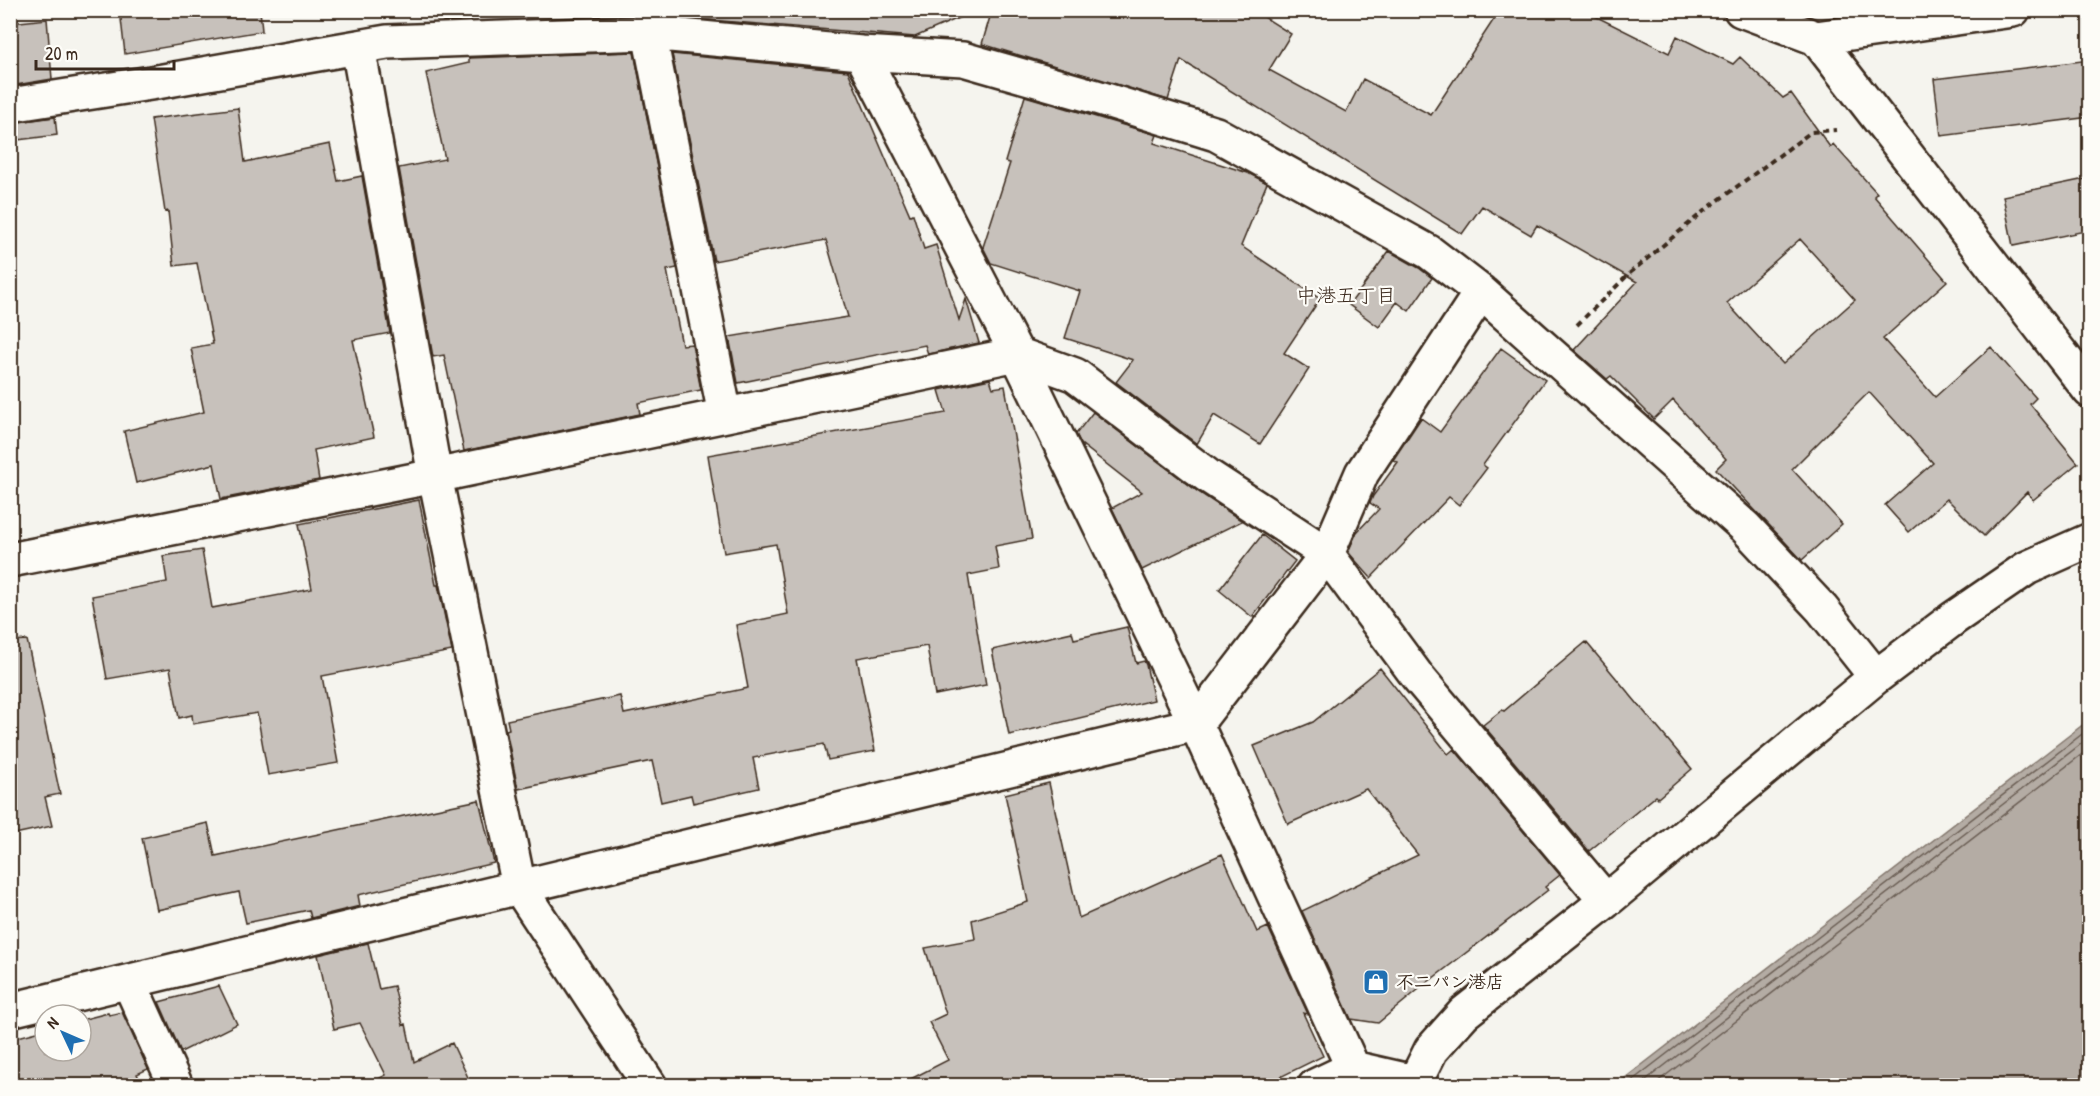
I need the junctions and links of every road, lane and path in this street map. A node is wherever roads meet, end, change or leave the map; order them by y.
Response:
1 (1742, 10) edge
2 (2013, 10) edge
3 (658, 22) edge
4 (1816, 38) junction
5 (358, 47) junction
6 (861, 53) junction
7 (10, 105) edge
8 (1883, 125) junction
9 (1481, 292) junction
10 (1549, 353) junction
11 (1017, 354) junction
12 (2090, 391) edge
13 (725, 415) junction
14 (435, 476) junction
15 (2090, 540) edge
16 (1327, 554) junction
17 (10, 560) edge
18 (1876, 677) junction
19 (1196, 724) junction
20 (519, 887) junction
21 (1606, 901) junction
22 (129, 982) junction
23 (10, 1010) edge
24 (1353, 1068) junction
25 (1414, 1084) edge
26 (176, 1086) edge
27 (650, 1086) edge
28 (1315, 1086) edge

1 - 4 street
2 - 4 street
3 - 5 street
3 - 6 street
3 - 13 street
4 - 8 street
5 - 7 street
5 - 14 street
6 - 9 street
6 - 11 street
8 - 10 path
8 - 12 street
9 - 10 street
9 - 16 street
10 - 18 street
11 - 13 street
11 - 16 street
11 - 19 street
13 - 14 street
14 - 17 street
14 - 20 street
15 - 18 street
16 - 19 street
16 - 21 street
18 - 21 street
19 - 20 street
19 - 24 street
20 - 22 street
20 - 27 street
21 - 25 street
22 - 23 street
22 - 26 street
24 - 25 street
24 - 28 street

